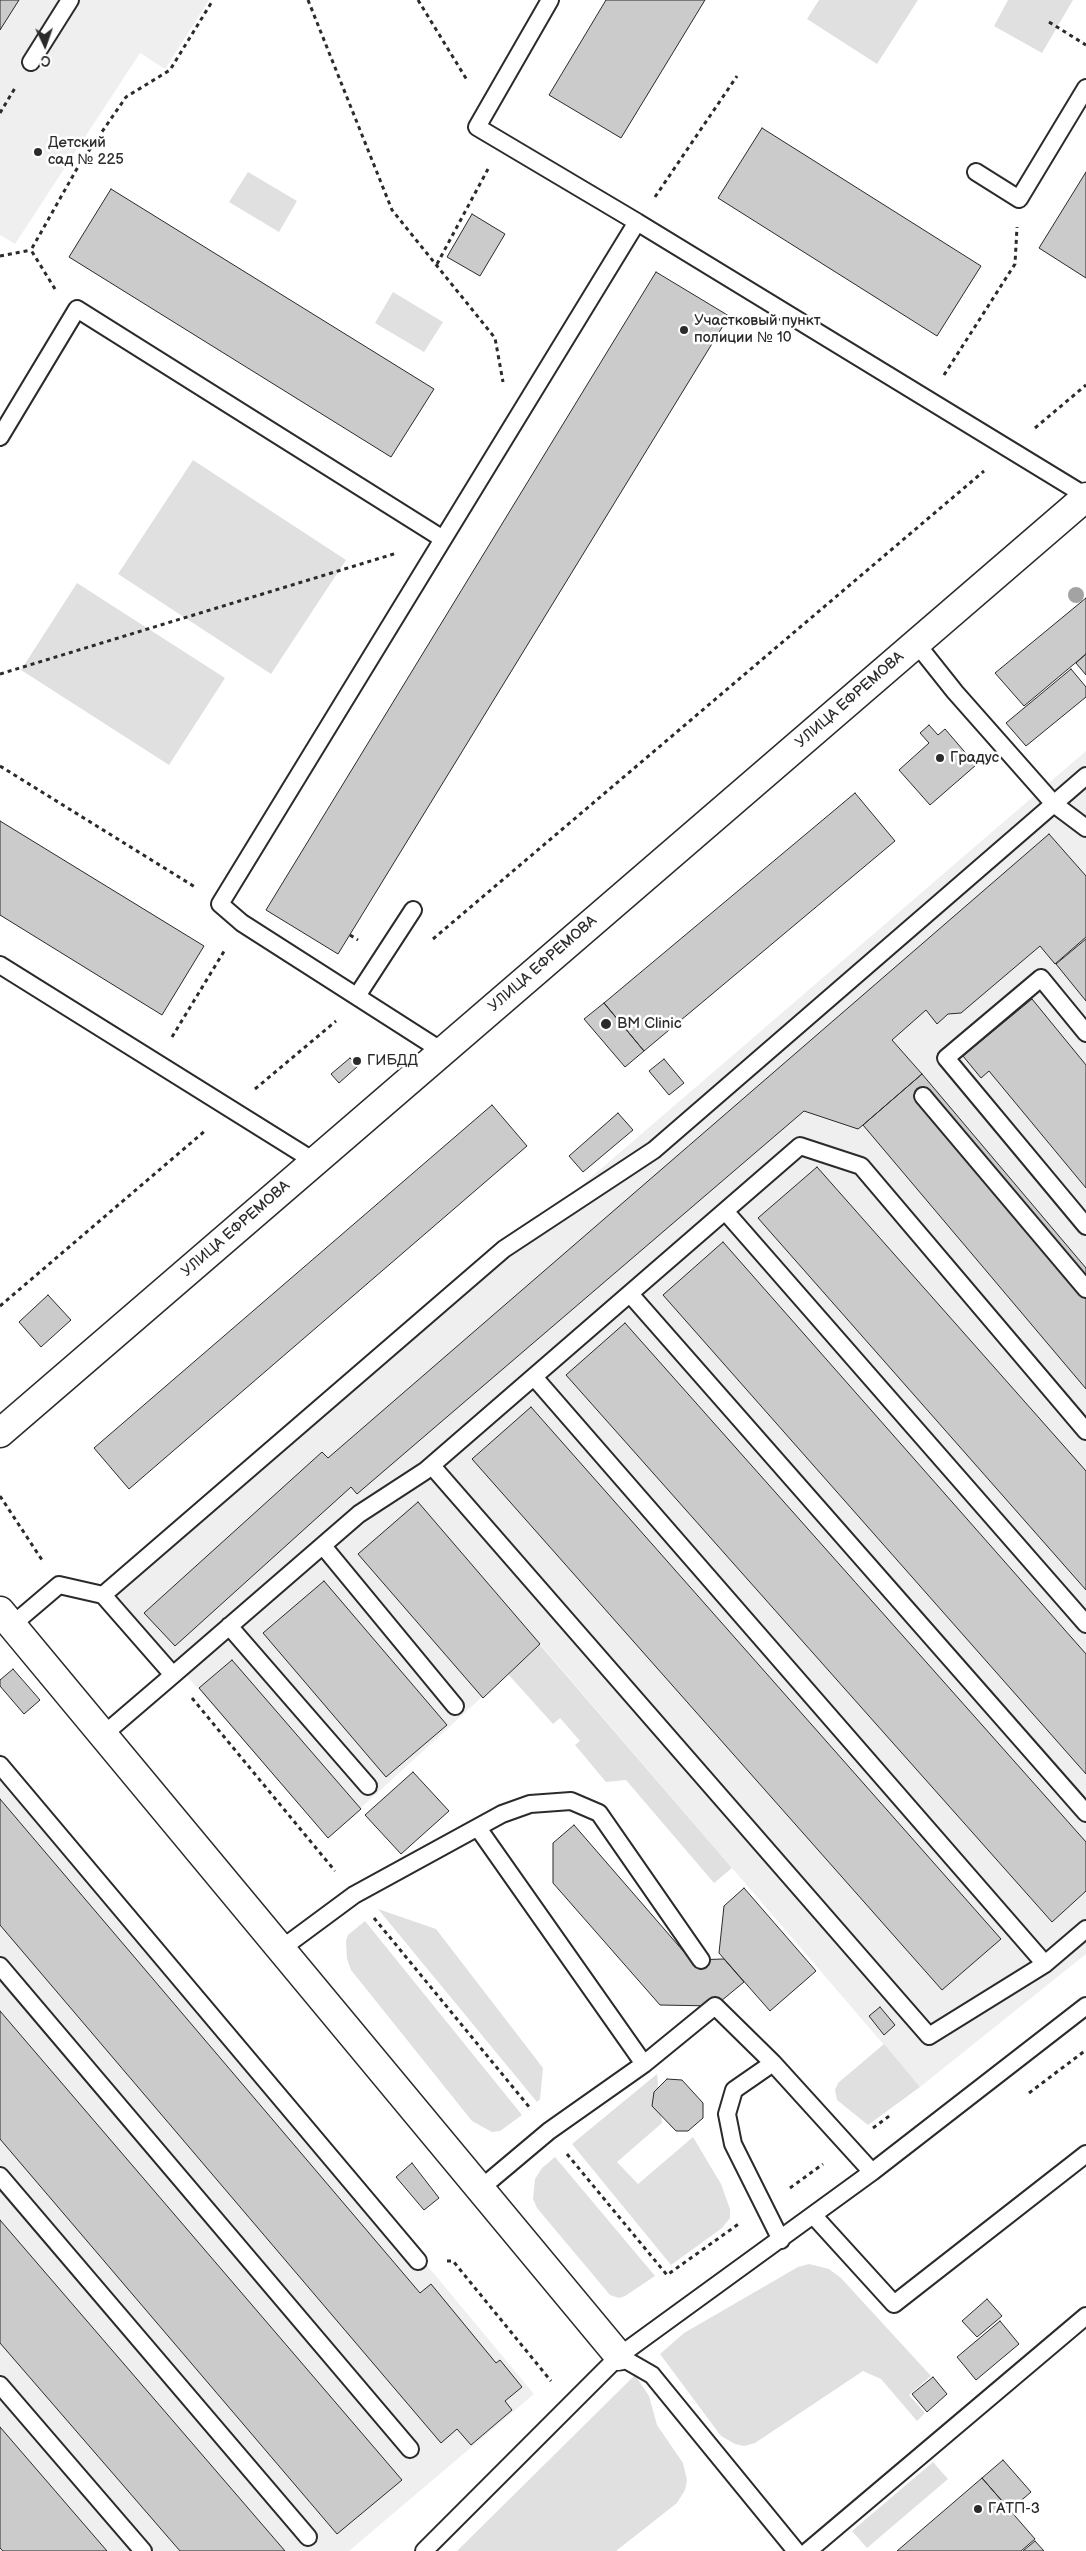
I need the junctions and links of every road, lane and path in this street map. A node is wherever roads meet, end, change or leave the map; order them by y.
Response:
1 (70, 0) edge
2 (213, 0) edge
3 (308, 0) edge
4 (418, 0) edge
5 (550, 0) edge
6 (1049, 22) dead end
7 (1086, 45) edge
8 (31, 62) dead end
9 (737, 76) dead end
10 (1086, 88) edge
11 (486, 111) junction
12 (502, 142) junction
13 (976, 172) dead end
14 (1019, 199) junction
15 (637, 222) junction
16 (31, 250) junction
17 (0, 256) edge
18 (438, 264) junction
19 (72, 318) junction
20 (1086, 385) edge
21 (929, 399) junction
22 (511, 430) junction
23 (0, 437) edge
24 (1010, 449) junction
25 (1086, 496) edge
26 (443, 539) junction
27 (916, 643) junction
28 (0, 674) edge
29 (0, 766) edge
30 (1086, 776) edge
31 (1054, 804) junction
32 (1086, 828) edge
33 (220, 904) junction
34 (413, 910) dead end
35 (242, 923) junction
36 (431, 940) dead end
37 (0, 965) edge
38 (360, 997) junction
39 (1086, 1032) edge
40 (442, 1051) junction
41 (156, 1063) junction
42 (923, 1096) dead end
43 (231, 1109) junction
44 (314, 1161) junction
45 (725, 1211) junction
46 (1086, 1226) edge
47 (1086, 1289) edge
48 (630, 1294) junction
49 (0, 1306) edge
50 (534, 1377) junction
51 (1086, 1431) edge
52 (0, 1433) edge
53 (432, 1466) junction
54 (0, 1496) edge
55 (323, 1546) junction
56 (59, 1585) junction
57 (103, 1595) junction
58 (6, 1618) edge
59 (1086, 1624) edge
60 (229, 1626) junction
61 (173, 1675) junction
62 (456, 1706) dead end
63 (103, 1735) junction
64 (0, 1765) edge
65 (368, 1786) dead end
66 (1086, 1813) edge
67 (478, 1828) junction
68 (1086, 1929) edge
69 (281, 1949) junction
70 (701, 1960) dead end
71 (1045, 1964) junction
72 (0, 1966) edge
73 (1086, 2006) edge
74 (773, 2063) junction
75 (644, 2064) junction
76 (1086, 2154) edge
77 (872, 2172) junction
78 (0, 2176) edge
79 (480, 2188) junction
80 (813, 2215) junction
81 (780, 2240) junction
82 (418, 2260) joint
83 (1086, 2316) edge
84 (619, 2356) junction
85 (0, 2385) edge
86 (571, 2404) junction
87 (410, 2449) dead end
88 (308, 2538) dead end
89 (143, 2551) edge
90 (424, 2551) edge
91 (796, 2551) edge
92 (808, 2551) edge

1 - 8 lane
2 - 16 path
3 - 18 path
4 - 11 path
5 - 11 lane
6 - 7 path
9 - 15 path
10 - 14 lane
11 - 12 lane
12 - 15 lane
12 - 18 path
13 - 14 lane
14 - 21 path
15 - 21 lane
15 - 22 lane
16 - 17 path
16 - 19 path
18 - 22 path
19 - 23 lane
19 - 26 lane
20 - 24 path
21 - 24 lane
22 - 26 lane
24 - 25 lane
24 - 36 path
25 - 27 street, УЛИЦА ЕФРЕМОВА
26 - 28 path
26 - 33 lane
27 - 31 lane
27 - 40 street, УЛИЦА ЕФРЕМОВА
29 - 33 path
30 - 31 lane
31 - 32 lane
31 - 57 lane
33 - 35 lane
34 - 38 lane
35 - 38 lane
35 - 41 path
37 - 41 lane
38 - 40 lane
38 - 43 path
39 - 46 lane
40 - 44 street, УЛИЦА ЕФРЕМОВА
41 - 43 lane
42 - 47 lane
43 - 44 lane
43 - 49 path
44 - 52 street, УЛИЦА ЕФРЕМОВА
45 - 48 lane
45 - 51 lane
45 - 59 lane
48 - 50 lane
48 - 66 lane
50 - 53 lane
50 - 71 lane
53 - 55 lane
53 - 71 lane
54 - 56 path
55 - 60 lane
55 - 62 lane
56 - 57 lane
56 - 58 lane
57 - 61 lane
58 - 63 street
60 - 61 lane
60 - 65 lane
61 - 63 lane
63 - 69 street
64 - 82 lane
67 - 69 lane
67 - 70 lane
67 - 75 lane
68 - 71 lane
69 - 79 street
72 - 87 lane
73 - 77 lane
74 - 75 lane
74 - 77 lane
74 - 81 lane
75 - 79 lane
76 - 80 lane
77 - 80 lane
78 - 88 lane
79 - 84 street
80 - 81 lane
81 - 84 lane
82 - 86 path
83 - 92 lane
84 - 86 lane
84 - 91 lane
85 - 89 lane
86 - 90 lane

